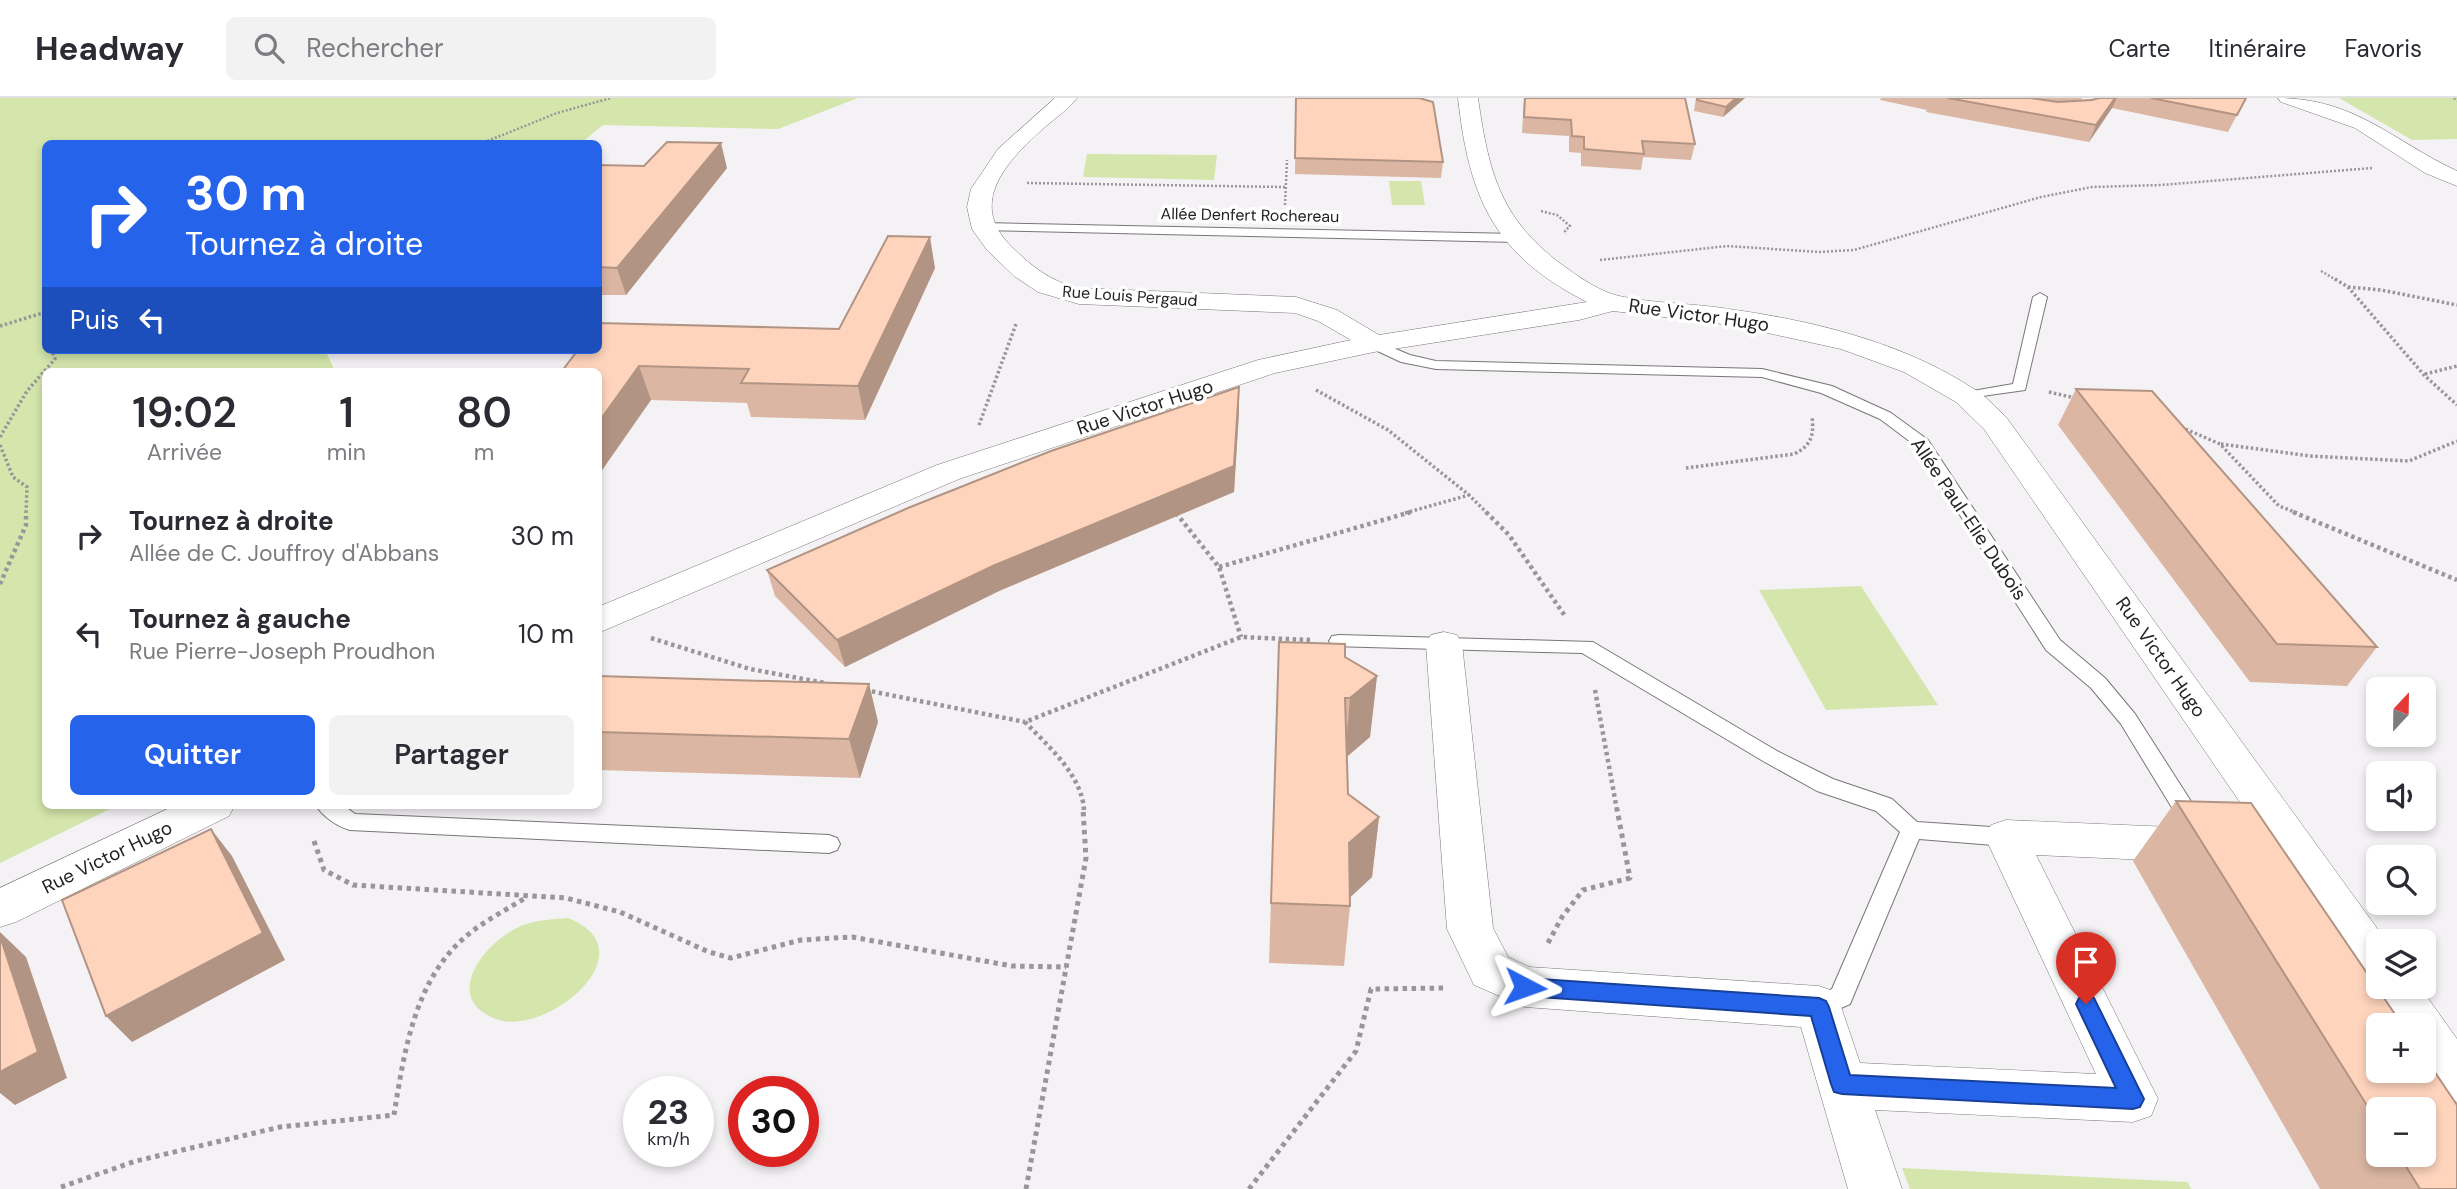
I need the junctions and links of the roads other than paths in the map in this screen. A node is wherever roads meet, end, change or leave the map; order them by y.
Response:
1 (1068, 98) edge
2 (1468, 98) edge
3 (2288, 98) edge
4 (2457, 179) edge
5 (983, 227) junction
6 (1517, 238) junction
7 (2040, 297) dead end
8 (1613, 303) junction
9 (1374, 344) junction
10 (1966, 396) junction
11 (602, 619) edge
12 (1339, 641) edge
13 (1444, 644) junction
14 (206, 809) edge
15 (332, 809) edge
16 (1912, 830) junction
17 (2006, 837) junction
18 (829, 844) dead end
19 (2228, 846) junction
20 (2296, 848) junction
21 (0, 909) edge
22 (2366, 949) edge
23 (1819, 1007) junction
24 (2436, 1049) edge
25 (2457, 1079) edge
26 (1842, 1084) junction
27 (1875, 1189) edge

1 - 5 street
2 - 6 street
3 - 4 street
5 - 6 lane, Allée Denfert Rochereau
5 - 9 street, Rue Louis Pergaud
6 - 8 street
7 - 10 lane
8 - 9 street, Rue Victor Hugo
8 - 10 street, Rue Victor Hugo
9 - 11 street, Rue Victor Hugo
9 - 19 lane, Allée Paul-Elie Dubois
10 - 20 street, Rue Victor Hugo
12 - 13 lane
13 - 16 lane
13 - 23 street
14 - 21 street, Rue Victor Hugo
15 - 18 lane
16 - 17 lane
16 - 23 lane
17 - 19 street
17 - 26 street
19 - 20 street
20 - 22 street, Rue Victor Hugo
23 - 26 street
24 - 25 street
26 - 27 street

